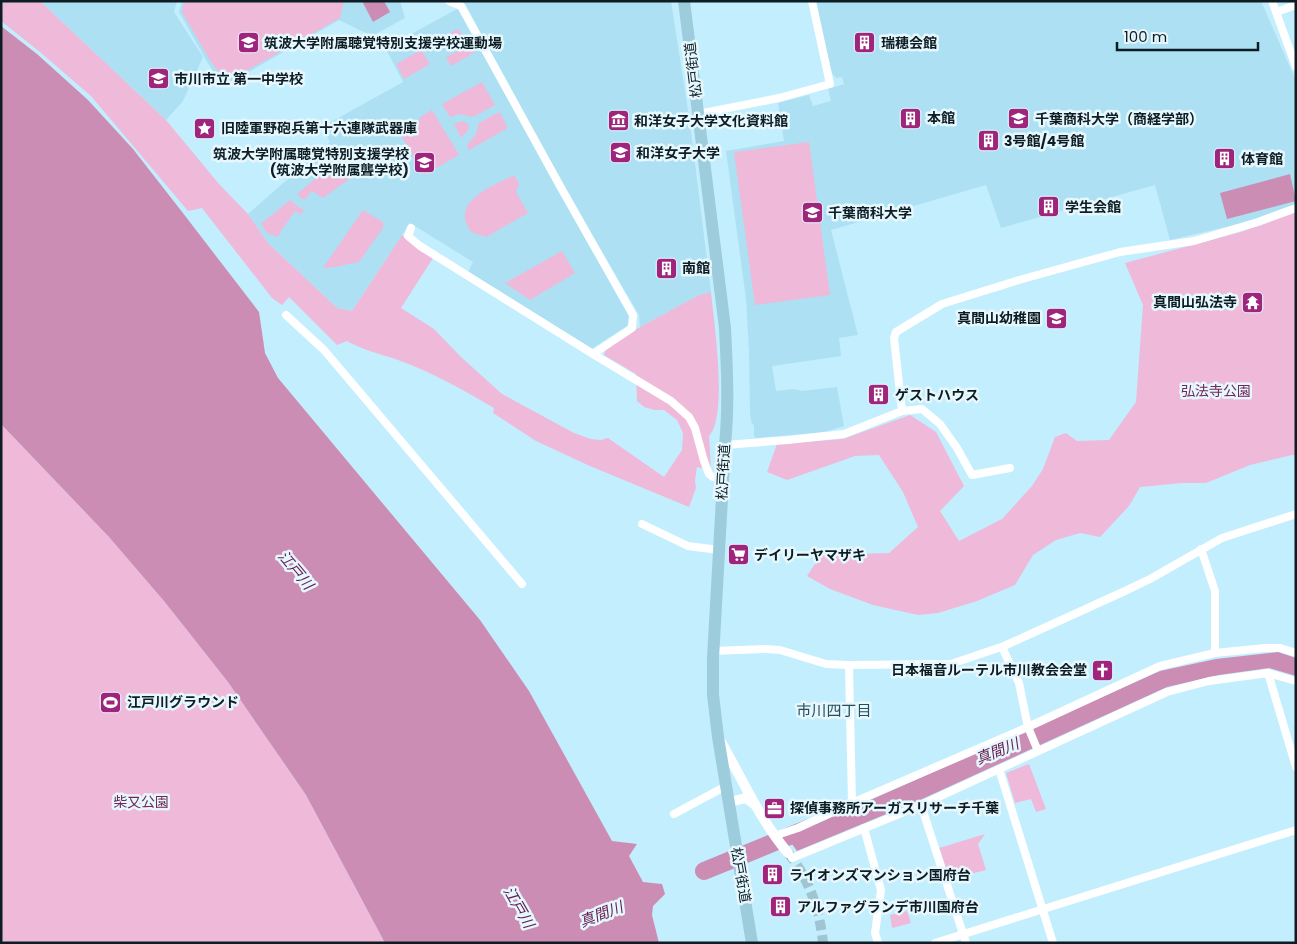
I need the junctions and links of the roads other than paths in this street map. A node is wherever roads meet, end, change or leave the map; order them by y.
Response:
1 (449, 1) edge
2 (684, 1) edge
3 (812, 1) edge
4 (1272, 1) edge
5 (1296, 5) edge
6 (1276, 12) junction
7 (1296, 67) edge
8 (698, 114) junction
9 (1296, 208) edge
10 (412, 228) dead end
11 (286, 315) dead end
12 (593, 354) junction
13 (902, 412) junction
14 (724, 445) junction
15 (1010, 468) dead end
16 (723, 478) junction
17 (1296, 514) edge
18 (642, 524) dead end
19 (1200, 549) junction
20 (719, 550) junction
21 (522, 584) dead end
22 (1002, 647) junction
23 (714, 650) junction
24 (1215, 652) junction
25 (1296, 653) edge
26 (849, 665) junction
27 (1268, 673) junction
28 (1296, 681) edge
29 (1028, 727) junction
30 (718, 737) junction
31 (1038, 751) junction
32 (1296, 767) edge
33 (999, 769) junction
34 (726, 786) junction
35 (729, 802) junction
36 (852, 803) junction
37 (755, 805) junction
38 (921, 805) junction
39 (674, 814) dead end
40 (864, 828) junction
41 (1296, 830) edge
42 (775, 837) junction
43 (790, 856) joint
44 (1043, 909) junction
45 (963, 934) junction
46 (752, 943) edge
47 (878, 943) edge
48 (935, 943) edge
49 (966, 943) edge
50 (1053, 943) edge

1 - 12 street
2 - 8 main road, 松戸街道
3 - 8 street
4 - 6 street
5 - 6 street
6 - 7 street
8 - 14 main road, 松戸街道
9 - 13 street
10 - 12 street
11 - 21 street
12 - 16 street
13 - 14 street
13 - 15 street
14 - 16 main road, 松戸街道
16 - 20 main road, 松戸街道
17 - 19 street
18 - 20 street
19 - 22 street
19 - 24 street
20 - 23 main road, 松戸街道
22 - 26 street
22 - 29 street
23 - 26 street
23 - 30 main road, 松戸街道
24 - 25 street
24 - 29 street
26 - 36 street
27 - 28 street
27 - 31 street
27 - 32 street
29 - 31 street
29 - 36 street
30 - 34 main road, 松戸街道
30 - 37 street
31 - 33 street
33 - 38 street
33 - 44 street
34 - 35 main road, 松戸街道
34 - 39 street
35 - 37 street
35 - 46 main road, 松戸街道
36 - 42 street
37 - 42 street
38 - 40 street
38 - 45 street
40 - 43 street
40 - 47 street
41 - 44 street
42 - 43 street
44 - 45 street
44 - 50 street
45 - 48 street
45 - 49 street

